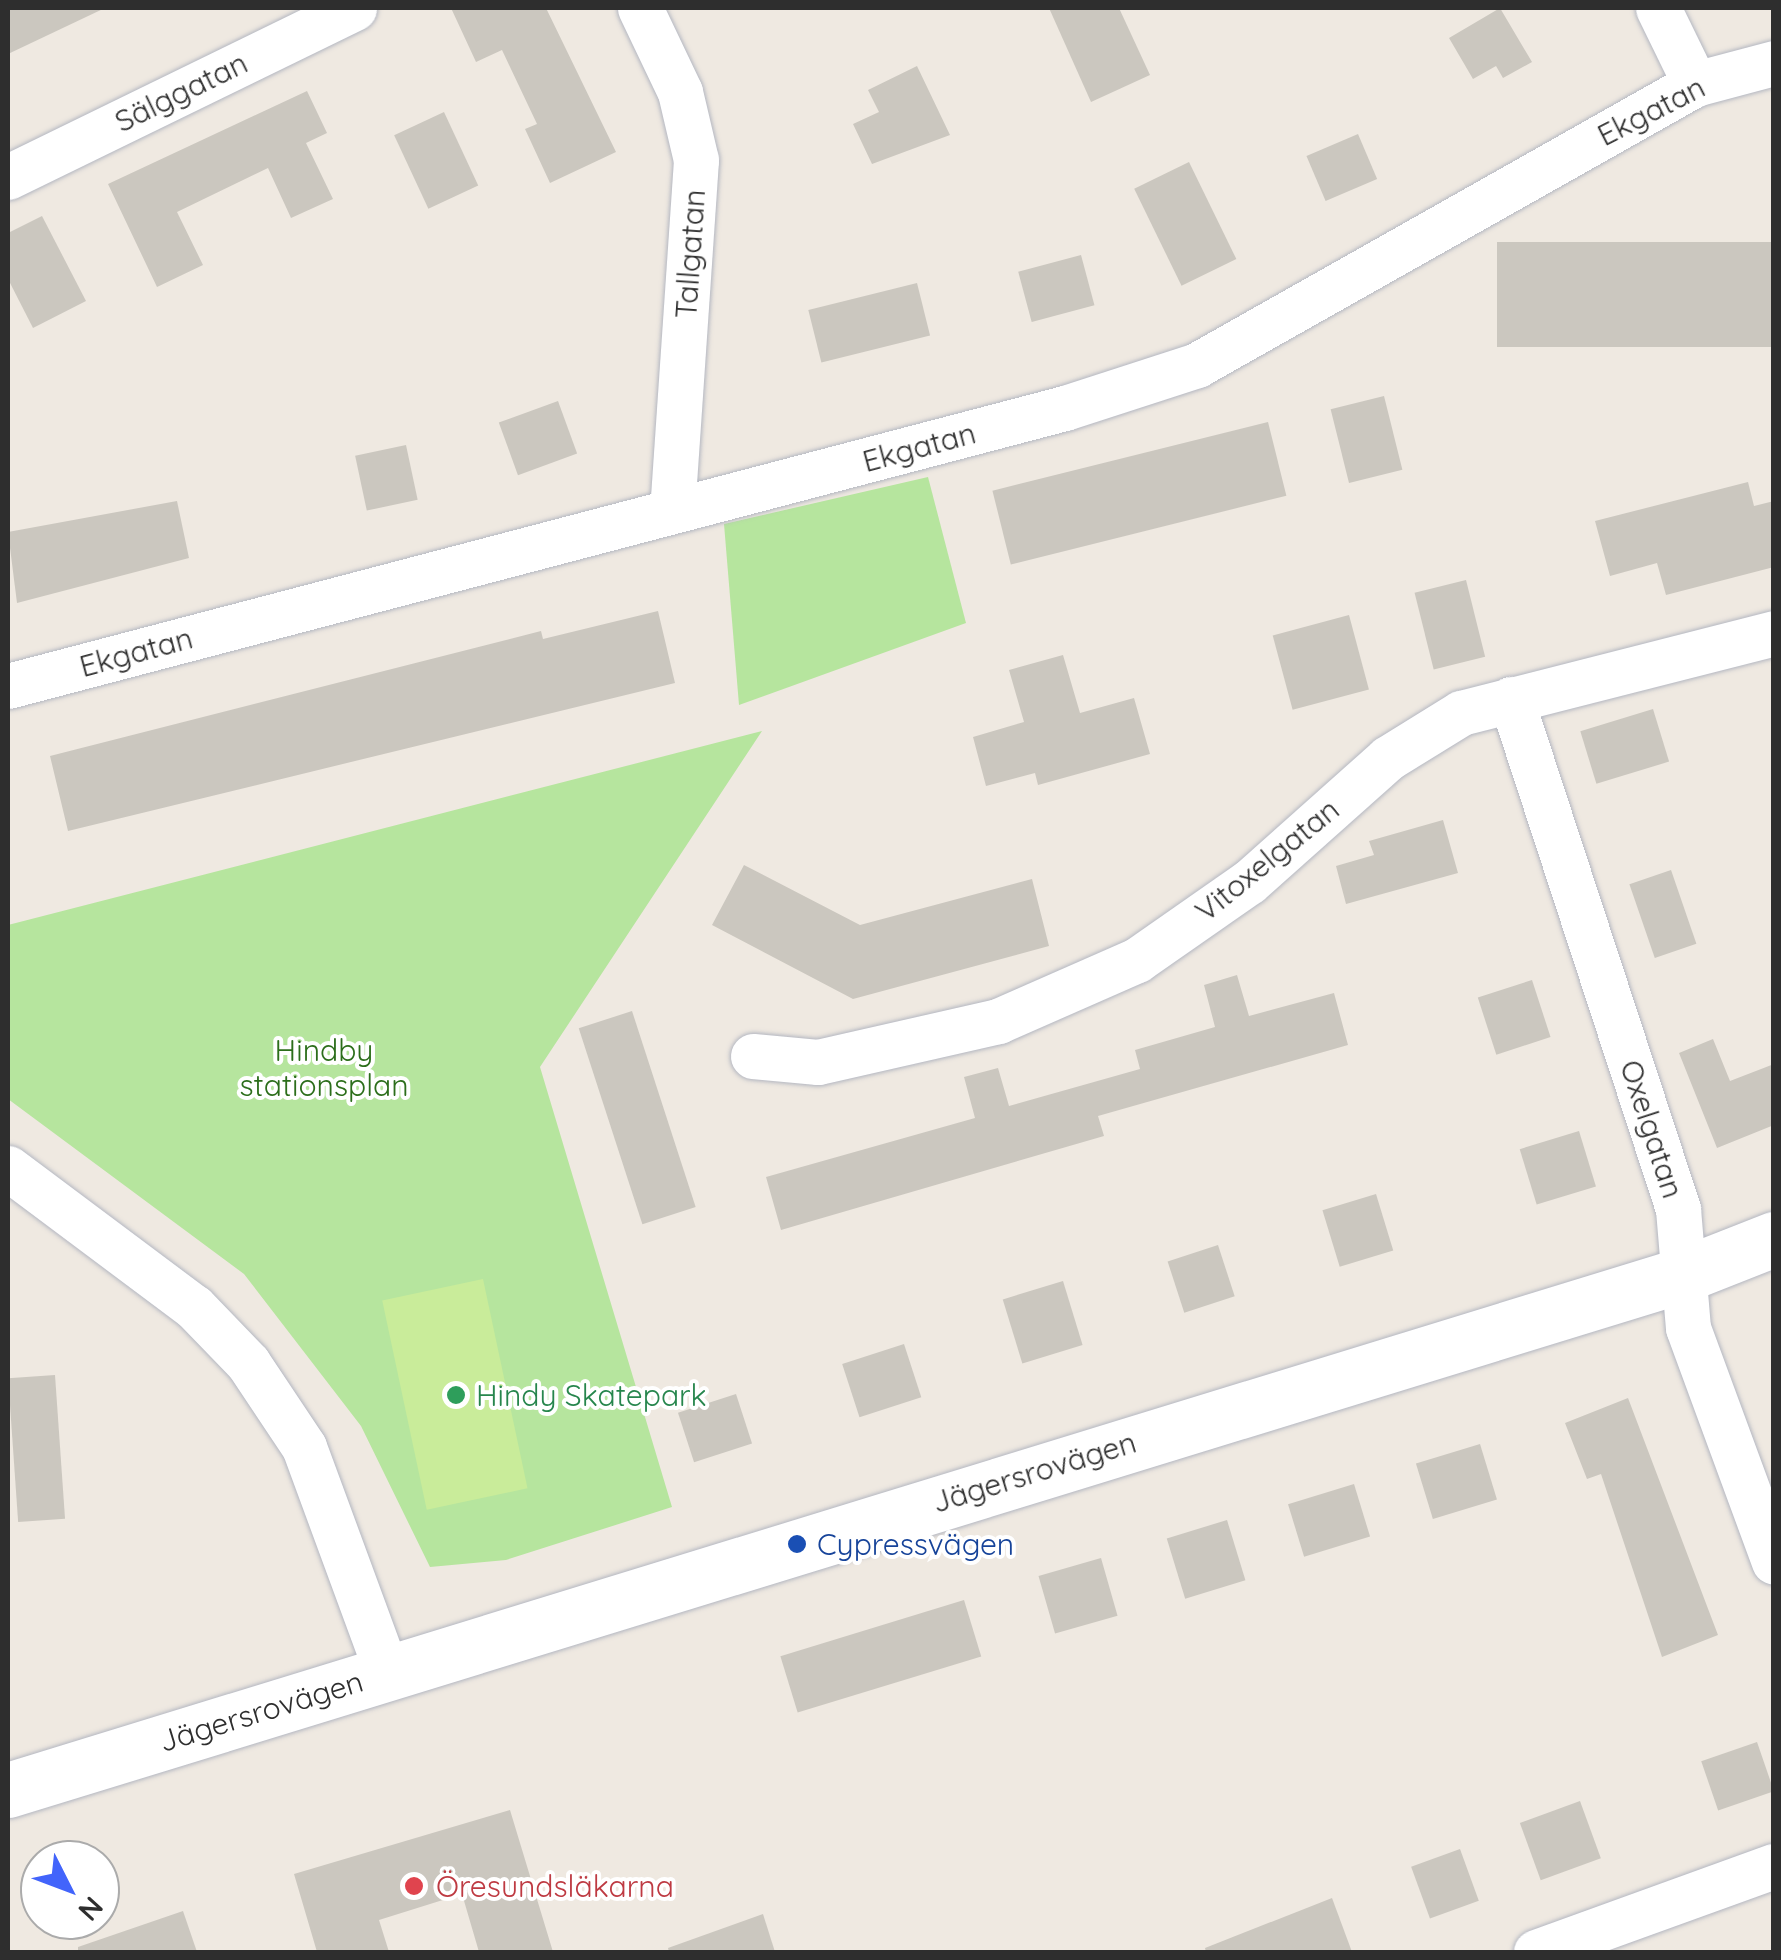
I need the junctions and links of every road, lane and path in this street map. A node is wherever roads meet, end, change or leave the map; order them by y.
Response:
1 (354, 8) edge
2 (640, 8) edge
3 (1658, 8) edge
4 (1774, 63) edge
5 (1695, 84) junction
6 (8, 177) edge
7 (672, 510) junction
8 (1774, 633) edge
9 (8, 686) edge
10 (1511, 698) junction
11 (753, 1056) dead end
12 (8, 1168) edge
13 (1774, 1239) edge
14 (1685, 1274) junction
15 (1774, 1562) edge
16 (387, 1672) junction
17 (8, 1790) edge
18 (1774, 1866) edge
19 (1536, 1952) edge

1 - 6 street, Sälggatan
2 - 7 street, Tallgatan
3 - 5 street
4 - 5 street, Ekgatan
5 - 7 street, Ekgatan
7 - 9 street, Ekgatan
8 - 10 street, Vitoxelgatan
10 - 11 street, Vitoxelgatan
10 - 14 street, Oxelgatan
12 - 16 street
13 - 14 street, Jägersrovägen
14 - 15 street, Oxelgatan
14 - 16 street, Jägersrovägen
16 - 17 street, Jägersrovägen
18 - 19 street

